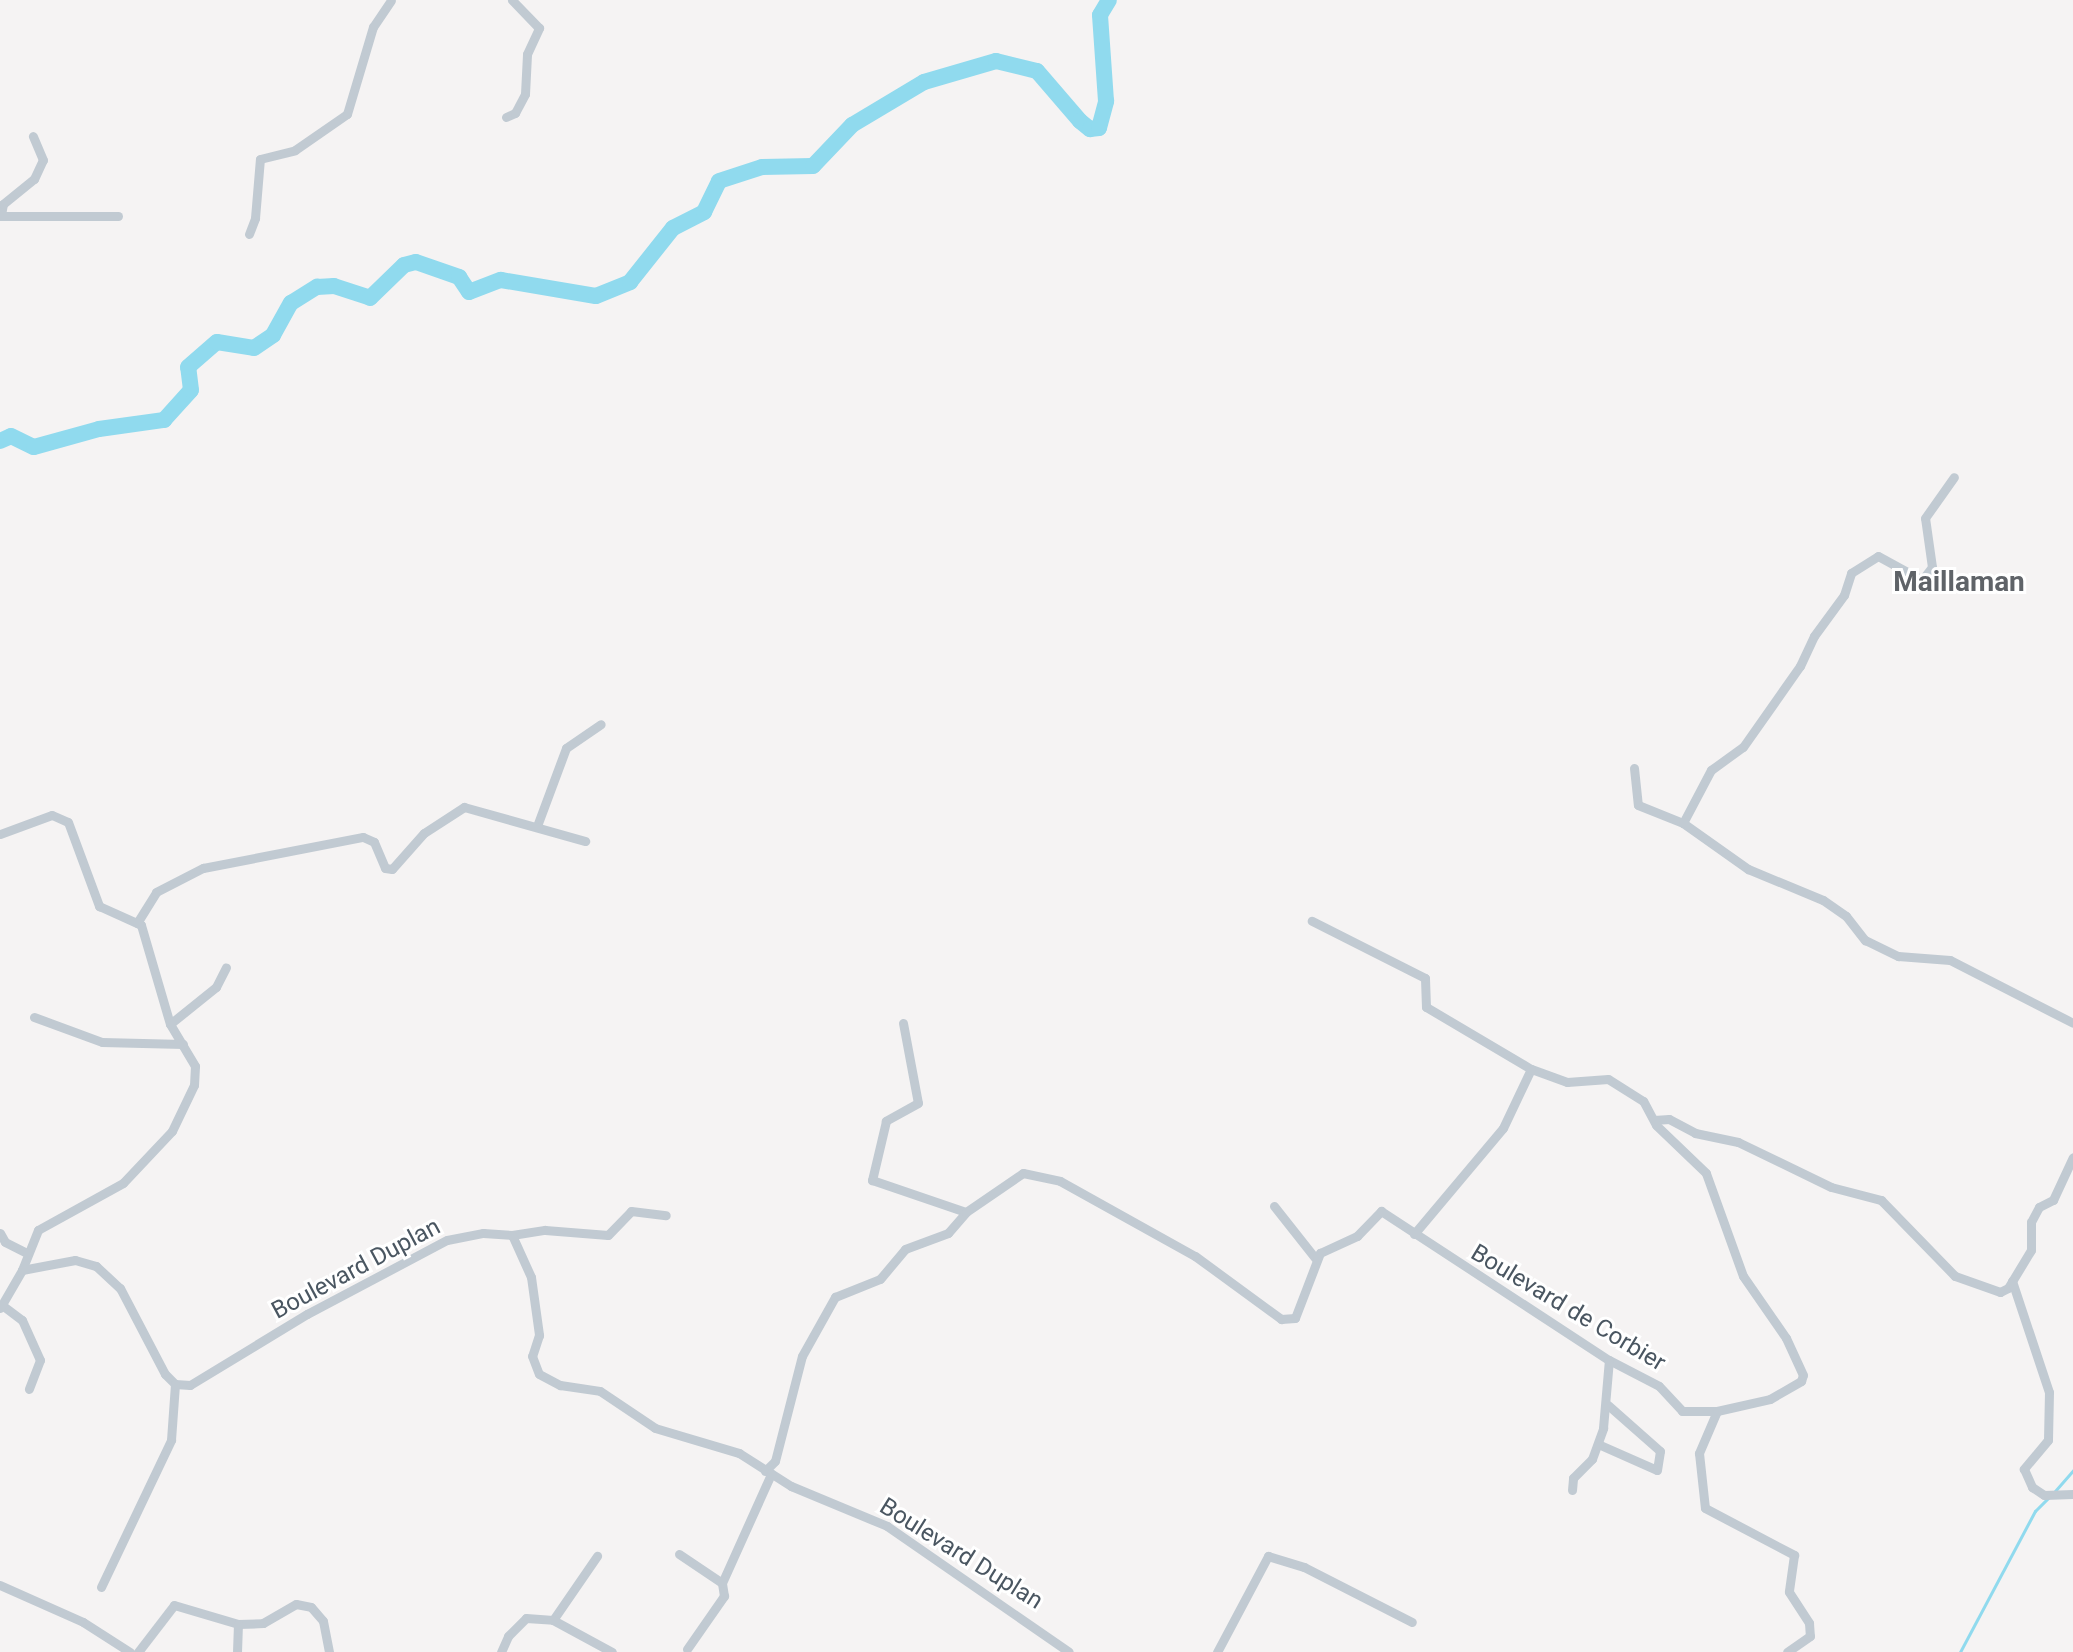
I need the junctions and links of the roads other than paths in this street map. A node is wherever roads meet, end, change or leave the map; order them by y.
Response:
1 (391, 0) edge
2 (512, 0) edge
3 (506, 117) dead end
4 (33, 136) dead end
5 (1, 216) edge
6 (118, 216) dead end
7 (249, 234) dead end
8 (1954, 477) dead end
9 (601, 724) dead end
10 (1634, 768) dead end
11 (1683, 823) junction
12 (537, 826) junction
13 (0, 834) edge
14 (585, 841) dead end
15 (1312, 921) dead end
16 (137, 923) junction
17 (226, 967) dead end
18 (34, 1017) dead end
19 (903, 1023) dead end
20 (2073, 1023) edge
21 (170, 1024) junction
22 (183, 1044) junction
23 (1531, 1069) junction
24 (1654, 1120) junction
25 (2073, 1157) edge
26 (1274, 1206) dead end
27 (966, 1212) junction
28 (666, 1215) dead end
29 (0, 1233) edge
30 (1414, 1234) junction
31 (512, 1235) junction
32 (27, 1253) junction
33 (1315, 1258) junction
34 (22, 1270) junction
35 (2012, 1281) junction
36 (2, 1303) edge
37 (1609, 1360) junction
38 (175, 1384) junction
39 (29, 1389) dead end
40 (1608, 1405) junction
41 (1717, 1411) junction
42 (1598, 1444) junction
43 (768, 1473) junction
44 (1572, 1490) dead end
45 (2073, 1494) edge
46 (679, 1554) dead end
47 (597, 1556) dead end
48 (722, 1583) junction
49 (0, 1585) edge
50 (101, 1587) dead end
51 (553, 1620) junction
52 (1412, 1622) dead end
53 (238, 1624) junction
54 (687, 1649) dead end
55 (130, 1652) edge
56 (138, 1652) edge
57 (237, 1652) edge
58 (329, 1652) edge
59 (501, 1652) edge
60 (612, 1652) edge
61 (1069, 1652) edge
62 (1217, 1652) edge
63 (1787, 1652) edge

1 - 7 street
2 - 3 street
4 - 5 street
5 - 6 street
8 - 11 street
9 - 12 street
10 - 11 street
11 - 20 street
12 - 14 street
12 - 16 street
13 - 16 street
15 - 23 street
16 - 21 street
17 - 21 street
18 - 22 street
19 - 27 street
21 - 22 street
22 - 32 street
23 - 24 street
23 - 30 street
24 - 35 street
24 - 41 street
25 - 35 street
26 - 33 street
27 - 33 street
27 - 43 street
28 - 31 street
29 - 32 street
30 - 33 street, Boulevard de Corbier
30 - 37 street, Boulevard de Corbier
31 - 38 street, Boulevard Duplan
31 - 43 street, Boulevard Duplan
32 - 34 street
34 - 36 street
34 - 38 street
35 - 45 street
36 - 39 street
37 - 40 street
37 - 41 street, Boulevard de Corbier
38 - 50 street
40 - 42 street
40 - 42 street
41 - 63 street
42 - 44 street
43 - 48 street
43 - 61 street, Boulevard Duplan
46 - 48 street
47 - 51 street
48 - 54 street
49 - 55 street
51 - 59 street
51 - 60 street
52 - 62 street
53 - 56 street
53 - 57 street
53 - 58 street

